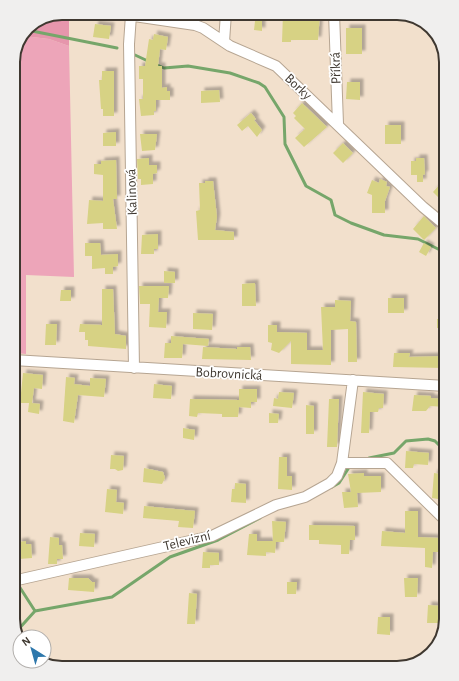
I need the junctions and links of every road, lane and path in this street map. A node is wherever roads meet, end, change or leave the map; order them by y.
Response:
1 (131, 20) edge
2 (163, 20) edge
3 (226, 20) edge
4 (334, 20) edge
5 (224, 42) junction
6 (338, 124) junction
7 (439, 220) edge
8 (20, 360) edge
9 (134, 368) junction
10 (353, 380) junction
11 (439, 386) edge
12 (342, 463) junction
13 (439, 514) edge
14 (20, 579) edge

1 - 9 street, Kalinová
2 - 5 street, Borky
3 - 5 street
4 - 6 street, Příkrá
5 - 6 street, Borky
6 - 7 street, Borky
8 - 9 street, Bobrovnická
9 - 10 street, Bobrovnická
10 - 11 street, Bobrovnická
10 - 12 street, Televizní
12 - 13 street
12 - 14 street, Televizní

